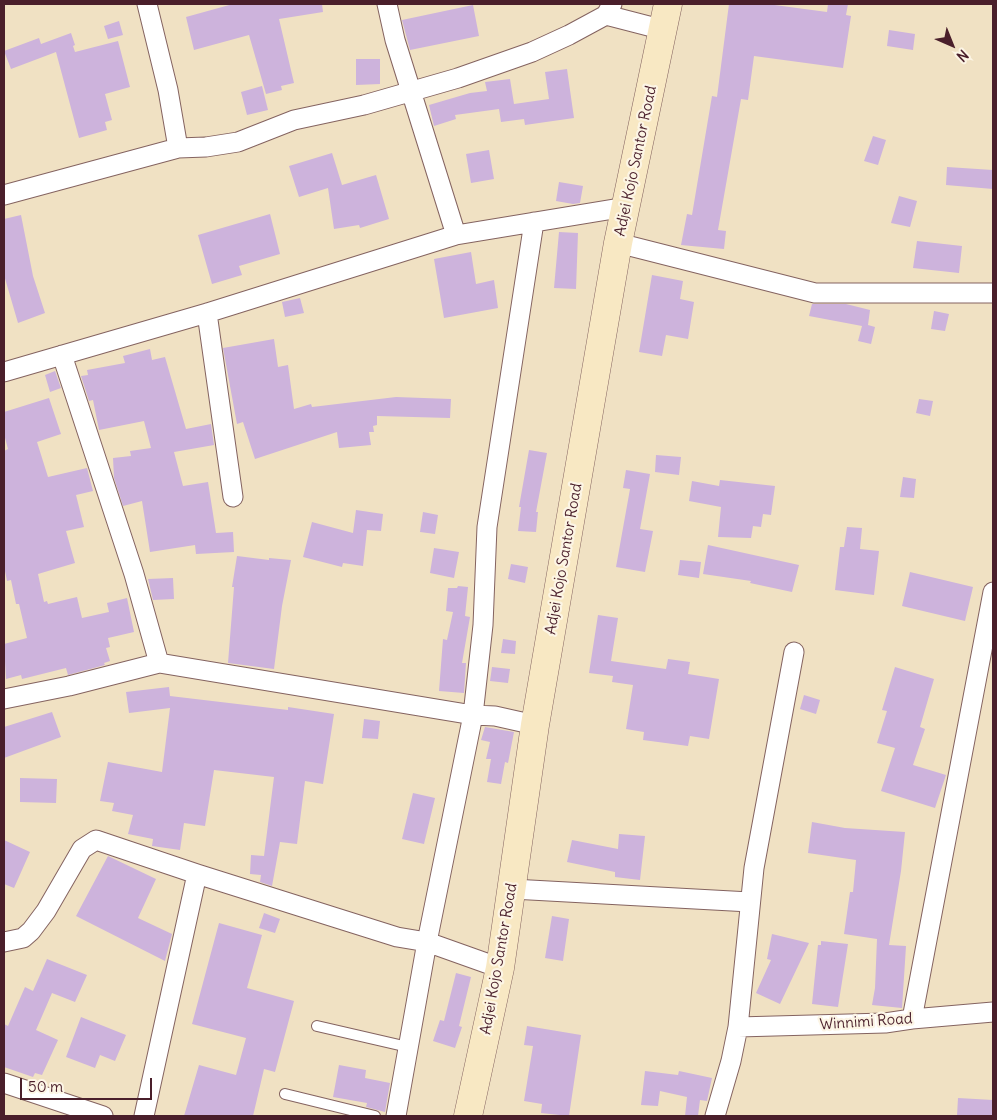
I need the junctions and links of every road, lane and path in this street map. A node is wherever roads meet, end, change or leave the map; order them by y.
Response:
1 (147, 4) edge
2 (387, 4) edge
3 (609, 9) edge
4 (666, 17) edge
5 (411, 91) junction
6 (178, 148) junction
7 (4, 195) edge
8 (626, 207) junction
9 (534, 222) junction
10 (456, 235) junction
11 (618, 243) junction
12 (993, 293) edge
13 (208, 313) junction
14 (62, 355) junction
15 (4, 372) edge
16 (233, 497) dead end
17 (993, 592) edge
18 (794, 652) dead end
19 (159, 663) junction
20 (4, 699) edge
21 (472, 715) junction
22 (535, 724) junction
23 (197, 874) junction
24 (512, 889) junction
25 (750, 902) junction
26 (4, 942) edge
27 (427, 942) junction
28 (500, 968) junction
29 (993, 1012) edge
30 (912, 1019) junction
31 (317, 1026) dead end
32 (738, 1027) junction
33 (408, 1047) junction
34 (4, 1083) edge
35 (286, 1094) dead end
36 (103, 1116) edge
37 (144, 1116) edge
38 (375, 1116) edge
39 (396, 1116) edge
40 (468, 1116) edge
41 (715, 1116) edge

1 - 6 street
2 - 5 street
3 - 4 street
3 - 5 street
4 - 8 street, Adjei Kojo Santor Road
5 - 6 street
5 - 10 street
6 - 7 street
8 - 9 street
8 - 11 street, Adjei Kojo Santor Road
9 - 10 street
9 - 21 street
10 - 13 street
11 - 12 street
11 - 22 street, Adjei Kojo Santor Road
13 - 14 street
13 - 16 street
14 - 15 street
14 - 19 street
17 - 30 street
18 - 25 street
19 - 20 street
19 - 21 street
21 - 22 street
21 - 27 street
22 - 24 street, Adjei Kojo Santor Road
23 - 26 street
23 - 27 street
23 - 37 street
24 - 25 street
24 - 28 street, Adjei Kojo Santor Road
25 - 32 street
27 - 28 street
27 - 33 street
28 - 40 street, Adjei Kojo Santor Road
29 - 30 street, Winnimi Road
30 - 32 street, Winnimi Road
31 - 33 lane
32 - 41 street
33 - 39 street
34 - 36 street
35 - 38 lane

